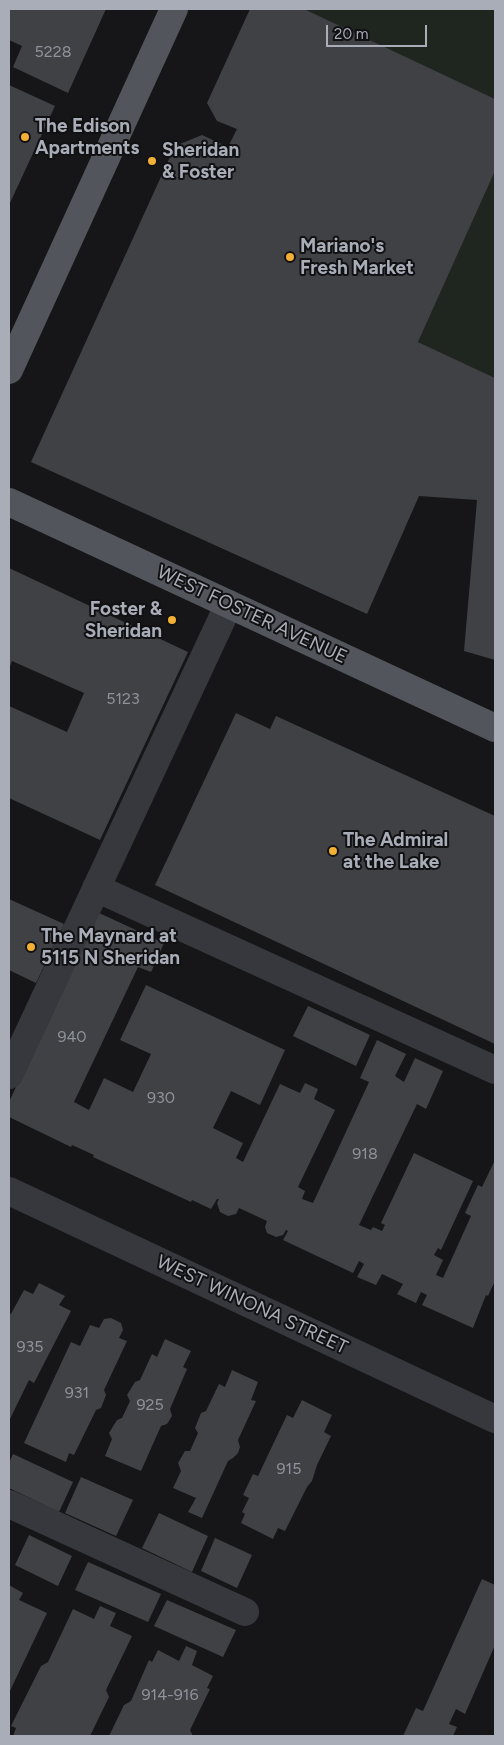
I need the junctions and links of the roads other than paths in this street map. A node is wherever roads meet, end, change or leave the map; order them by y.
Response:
1 (174, 9) edge
2 (9, 370) edge
3 (9, 502) edge
4 (229, 604) junction
5 (495, 728) edge
6 (96, 888) junction
7 (495, 1070) edge
8 (9, 1075) edge
9 (9, 1191) edge
10 (495, 1419) edge
11 (9, 1504) edge
12 (245, 1612) dead end

1 - 2 main road
3 - 4 main road, WEST FOSTER AVENUE
4 - 5 main road, WEST FOSTER AVENUE
4 - 6 street
6 - 7 street
6 - 8 street
9 - 10 street, WEST WINONA STREET
11 - 12 street

